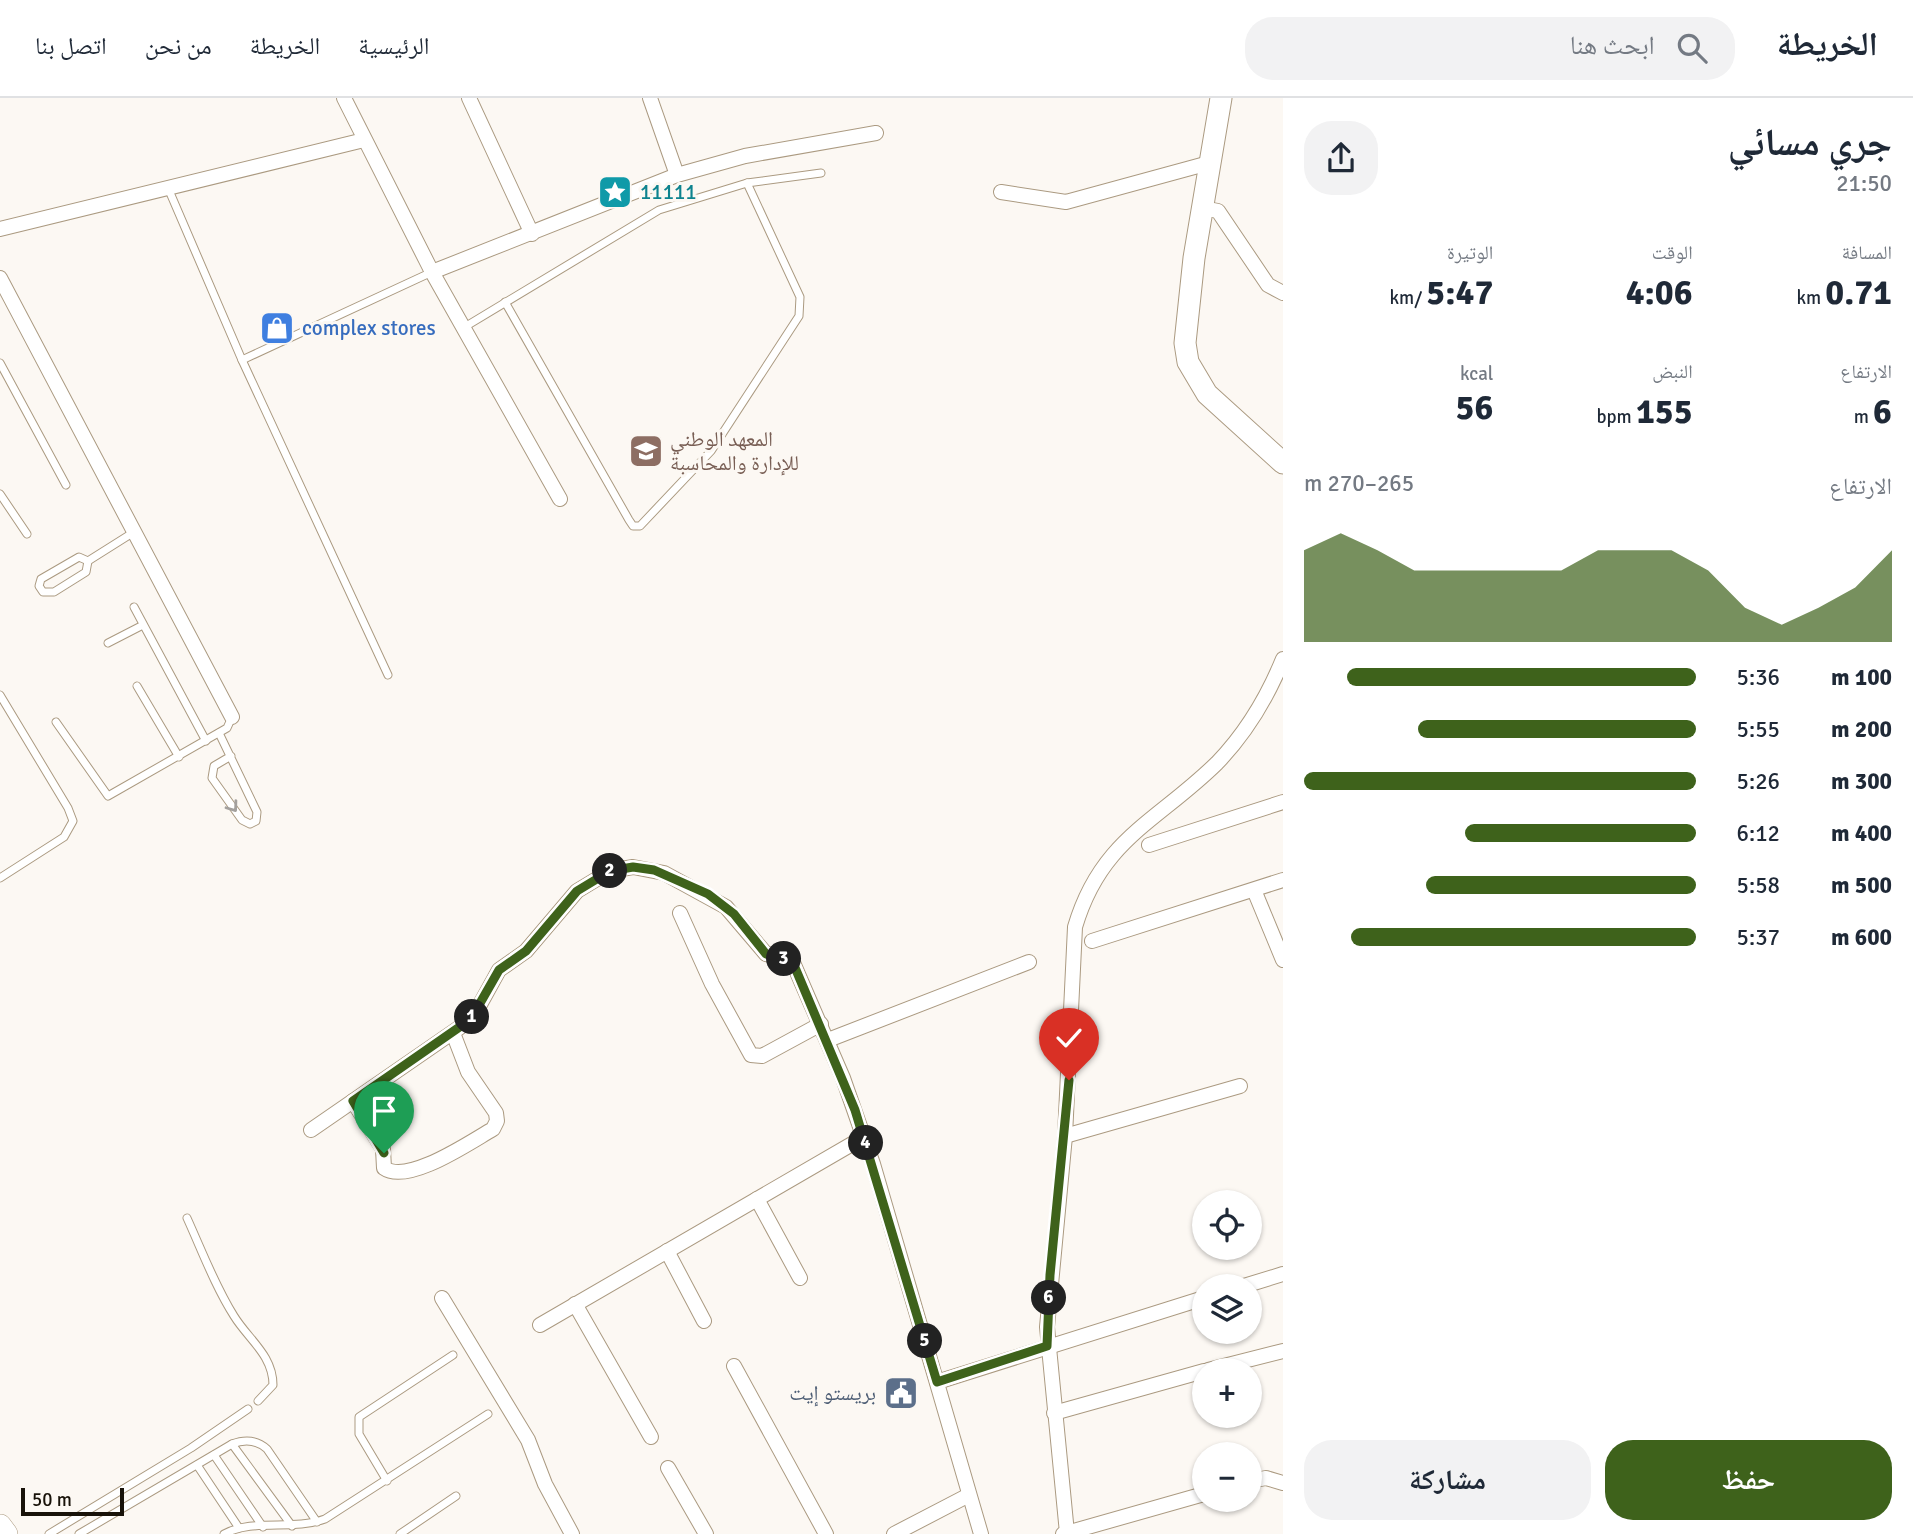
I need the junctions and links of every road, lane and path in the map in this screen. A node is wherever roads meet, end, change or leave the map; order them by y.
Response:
1 (344, 98) edge
2 (470, 98) edge
3 (650, 98) edge
4 (1221, 98) edge
5 (877, 132) dead end
6 (364, 140) junction
7 (1209, 163) junction
8 (821, 173) dead end
9 (677, 175) junction
10 (747, 183) junction
11 (167, 186) junction
12 (1001, 192) dead end
13 (1202, 208) junction
14 (0, 229) edge
15 (532, 234) junction
16 (432, 272) junction
17 (0, 278) edge
18 (1283, 293) edge
19 (505, 302) junction
20 (462, 328) junction
21 (242, 360) junction
22 (0, 363) edge
23 (1283, 463) edge
24 (66, 485) dead end
25 (0, 494) edge
26 (560, 499) dead end
27 (134, 533) junction
28 (27, 534) dead end
29 (88, 561) junction
30 (134, 607) dead end
31 (143, 625) junction
32 (108, 643) dead end
33 (1283, 659) edge
34 (388, 675) dead end
35 (137, 686) dead end
36 (0, 695) edge
37 (232, 717) joint
38 (57, 722) dead end
39 (219, 733) junction
40 (206, 741) junction
41 (231, 756) junction
42 (179, 757) junction
43 (1283, 802) edge
44 (1149, 845) dead end
45 (0, 878) edge
46 (1283, 880) edge
47 (1254, 890) junction
48 (680, 913) dead end
49 (1092, 941) dead end
50 (1283, 960) edge
51 (1029, 962) dead end
52 (821, 1024) junction
53 (453, 1033) junction
54 (828, 1040) junction
55 (1240, 1086) dead end
56 (353, 1101) junction
57 (311, 1130) dead end
58 (1065, 1136) junction
59 (864, 1137) junction
60 (757, 1199) junction
61 (187, 1219) dead end
62 (667, 1251) junction
63 (1283, 1274) edge
64 (800, 1278) dead end
65 (1262, 1280) edge
66 (442, 1298) dead end
67 (1192, 1302) edge
68 (575, 1304) junction
69 (704, 1321) dead end
70 (540, 1325) dead end
71 (1047, 1346) junction
72 (1283, 1351) edge
73 (453, 1355) dead end
74 (1256, 1358) edge
75 (734, 1366) dead end
76 (1192, 1375) edge
77 (937, 1382) junction
78 (258, 1401) dead end
79 (247, 1409) dead end
80 (1054, 1413) junction
81 (488, 1414) dead end
82 (651, 1437) dead end
83 (232, 1444) junction
84 (214, 1455) junction
85 (197, 1465) junction
86 (668, 1468) dead end
87 (1262, 1479) edge
88 (387, 1481) junction
89 (1283, 1483) edge
90 (969, 1495) junction
91 (456, 1496) dead end
92 (1192, 1497) edge
93 (317, 1522) junction
94 (0, 1526) edge
95 (263, 1527) junction
96 (292, 1527) junction
97 (239, 1528) junction
98 (1065, 1533) edge
99 (6, 1534) edge
100 (49, 1534) edge
101 (79, 1534) edge
102 (224, 1534) edge
103 (400, 1534) edge
104 (572, 1534) edge
105 (706, 1534) edge
106 (826, 1534) edge
107 (894, 1534) edge
108 (981, 1534) edge

1 - 6 street
2 - 15 street
3 - 9 street
4 - 7 street
5 - 9 street
6 - 11 street
6 - 16 street
7 - 12 street
7 - 13 street
8 - 10 lane
9 - 15 street
10 - 19 lane
10 - 19 lane
11 - 14 street
11 - 21 lane
13 - 18 street
13 - 23 street
15 - 16 street
16 - 20 street
16 - 21 lane
17 - 27 street
19 - 20 lane
20 - 26 street
21 - 34 lane
22 - 24 lane
25 - 28 lane
27 - 29 lane
27 - 37 street
29 - 29 lane
30 - 31 lane
31 - 32 lane
31 - 40 lane
33 - 58 street
35 - 42 lane
36 - 45 lane
37 - 39 lane
38 - 42 lane
39 - 40 lane
39 - 41 lane
40 - 42 lane
41 -> 41 lane
43 - 44 street
46 - 47 street
47 - 49 street
47 - 50 street
48 - 52 street
51 - 54 street
52 - 53 street
52 - 54 street
53 - 56 street
53 - 56 street
54 - 59 street
55 - 58 street
56 - 57 street
58 - 71 street
59 - 60 street
59 - 77 street
60 - 62 street
60 - 64 street
61 - 78 lane
62 - 68 street
62 - 69 street
63 - 65 street
66 - 104 street
67 - 71 street
68 - 70 street
68 - 82 street
71 - 77 street
71 - 80 street
72 - 74 street
73 - 88 lane
75 - 106 street
76 - 80 street
77 - 90 street
79 - 100 lane
80 - 98 street
81 - 88 lane
83 - 84 lane
83 - 93 lane
83 - 96 lane
84 - 85 lane
84 - 95 lane
85 - 97 lane
85 - 101 lane
86 - 105 street
87 - 89 street
88 - 93 lane
90 - 107 street
90 - 108 street
91 - 103 lane
92 - 98 street
93 - 96 lane
94 - 99 main road
95 - 96 lane
95 - 97 lane
97 - 102 lane

